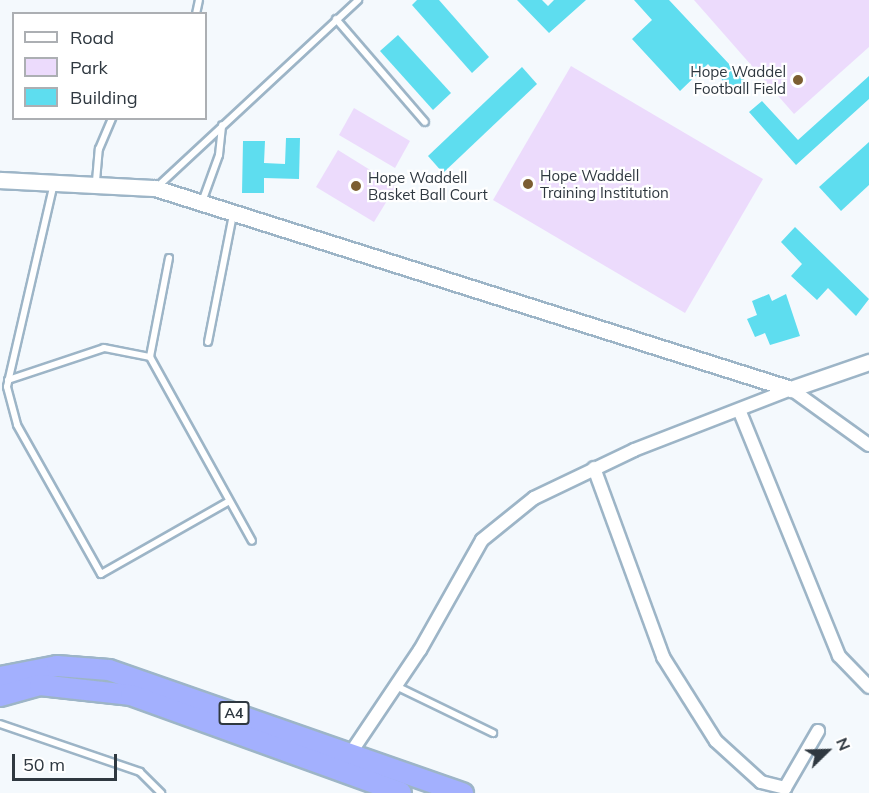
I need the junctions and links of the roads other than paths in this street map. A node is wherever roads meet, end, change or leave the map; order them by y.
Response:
1 (358, 0) edge
2 (336, 19) junction
3 (111, 120) edge
4 (425, 122) dead end
5 (222, 125) junction
6 (0, 180) edge
7 (54, 180) junction
8 (96, 181) junction
9 (155, 188) junction
10 (202, 202) junction
11 (234, 211) junction
12 (169, 258) dead end
13 (208, 342) dead end
14 (150, 357) junction
15 (869, 362) edge
16 (8, 380) junction
17 (791, 389) junction
18 (740, 412) junction
19 (869, 445) edge
20 (594, 468) junction
21 (228, 502) junction
22 (252, 541) dead end
23 (0, 677) edge
24 (396, 686) junction
25 (868, 687) edge
26 (0, 696) edge
27 (0, 724) edge
28 (818, 731) dead end
29 (493, 733) dead end
30 (350, 755) junction
31 (338, 771) junction
32 (161, 793) edge
33 (401, 793) edge
34 (463, 793) edge

1 - 2 lane
2 - 4 lane
2 - 5 lane
3 - 8 lane
5 - 9 lane
5 - 10 lane
6 - 7 street
7 - 8 street
7 - 16 lane
8 - 9 street
9 - 10 street
10 - 11 street
11 - 13 lane
11 - 17 street
12 - 14 lane
14 - 16 lane
14 - 21 lane
15 - 17 street
16 - 21 lane
17 - 18 street
17 - 19 street
18 - 20 street
18 - 25 street
20 - 24 street
20 - 28 street
21 - 22 lane
23 - 30 highway, A4
24 - 29 lane
24 - 30 street
26 - 31 highway, A4
27 - 32 lane
30 - 31 street
30 - 34 highway, A4
31 - 33 highway, A4

